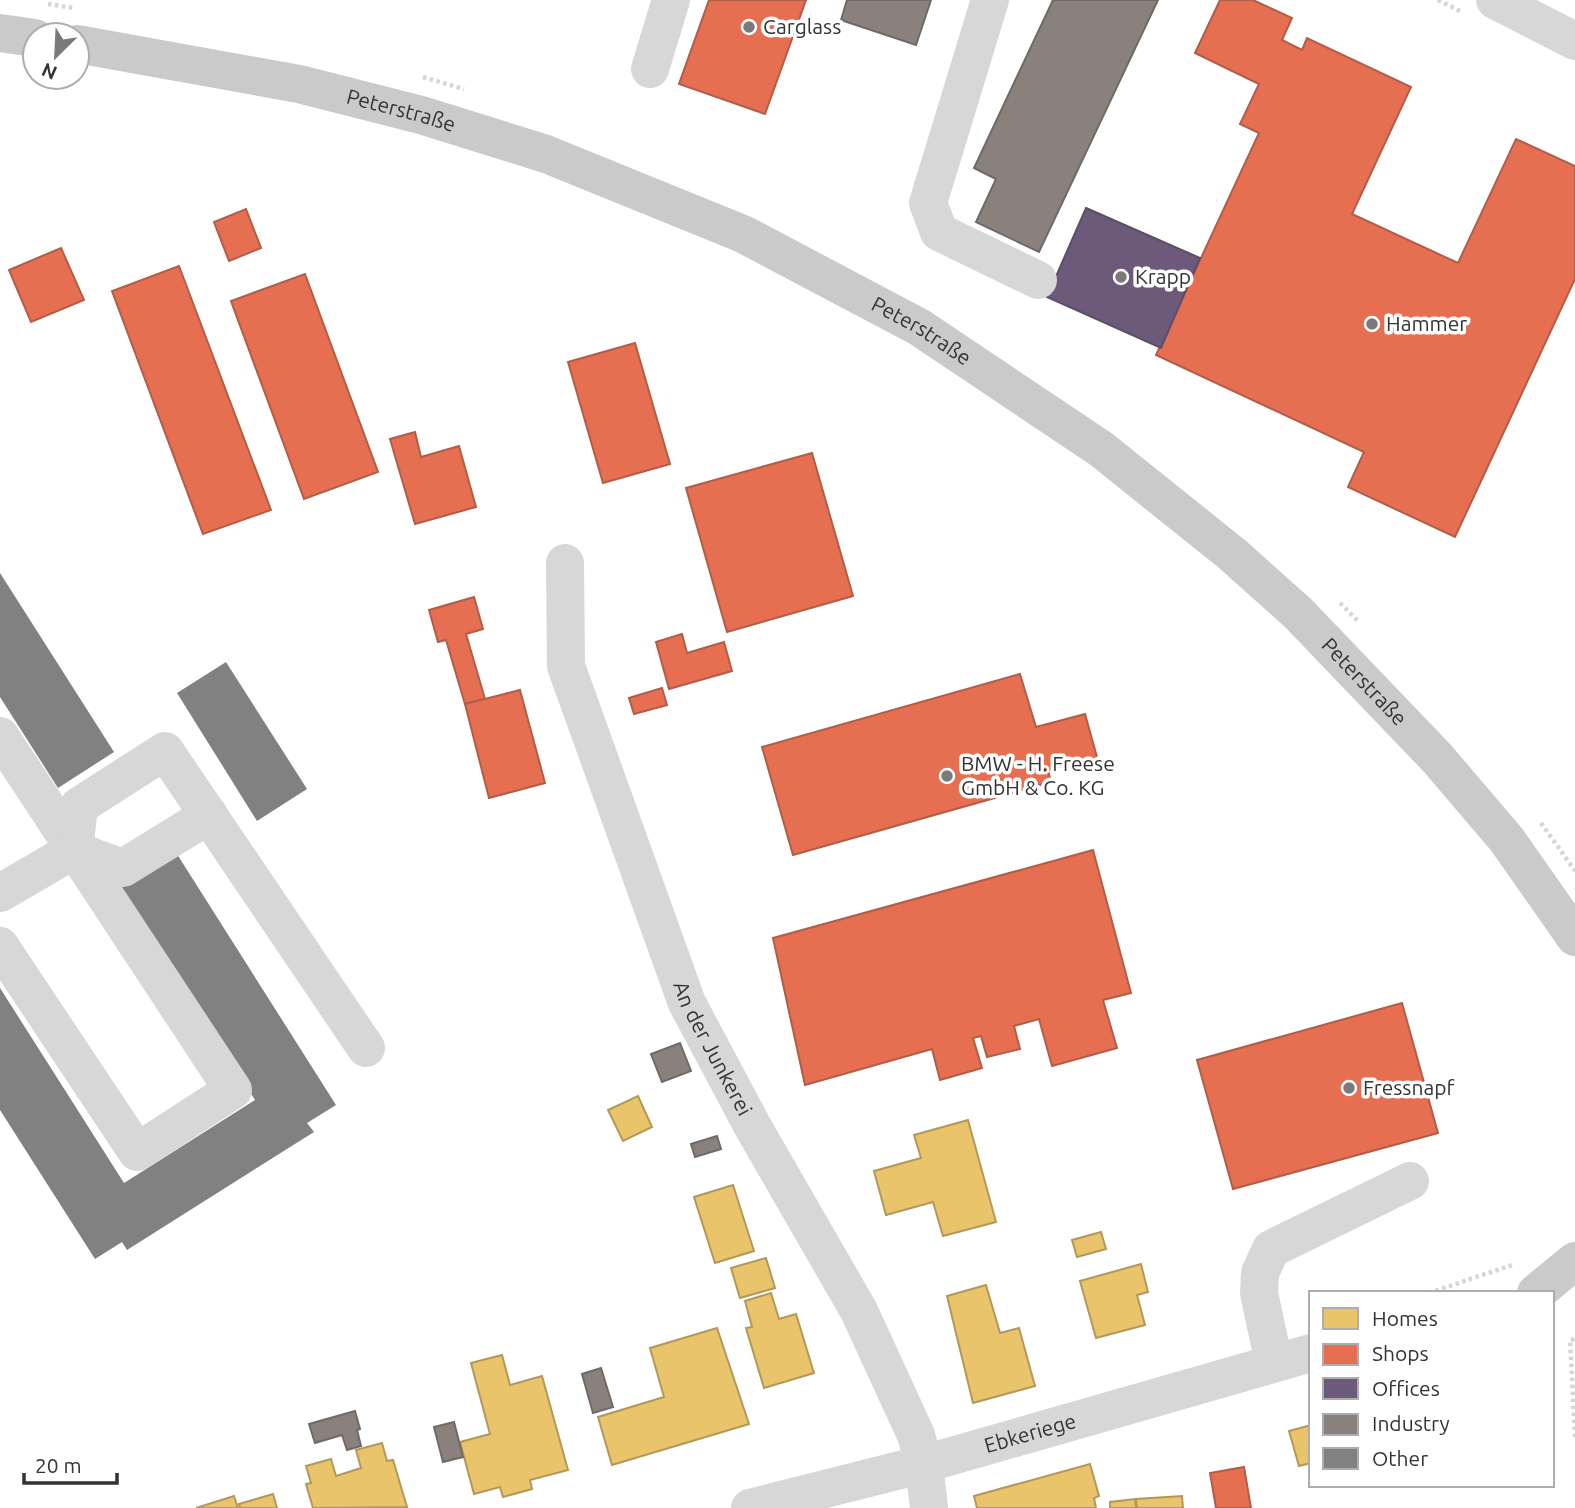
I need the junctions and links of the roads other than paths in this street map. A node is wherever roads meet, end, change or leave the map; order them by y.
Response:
1 (671, 0) edge
2 (990, 0) edge
3 (1494, 0) edge
4 (0, 33) edge
5 (21, 36) edge
6 (1575, 41) edge
7 (91, 47) edge
8 (650, 69) dead end
9 (1038, 280) dead end
10 (565, 563) dead end
11 (0, 736) edge
12 (209, 815) junction
13 (74, 850) junction
14 (0, 893) edge
15 (1575, 937) edge
16 (0, 946) edge
17 (366, 1048) dead end
18 (1410, 1181) dead end
19 (1575, 1261) edge
20 (1575, 1281) edge
21 (1530, 1283) edge
22 (1309, 1354) edge
23 (1274, 1363) junction
24 (924, 1464) junction
25 (750, 1508) edge
26 (929, 1508) edge

1 - 8 street
2 - 9 street
3 - 6 street
4 - 5 main road
7 - 15 main road, Peterstraße
10 - 24 street, An der Junkerei
11 - 13 street
12 - 13 street
12 - 13 street
12 - 17 street
13 - 14 street
13 - 16 street
18 - 23 street
19 - 21 main road
20 - 21 street
22 - 23 street, Ebkeriege
23 - 24 street, Ebkeriege
24 - 25 street, Ebkeriege
24 - 26 street, An der Junkerei

